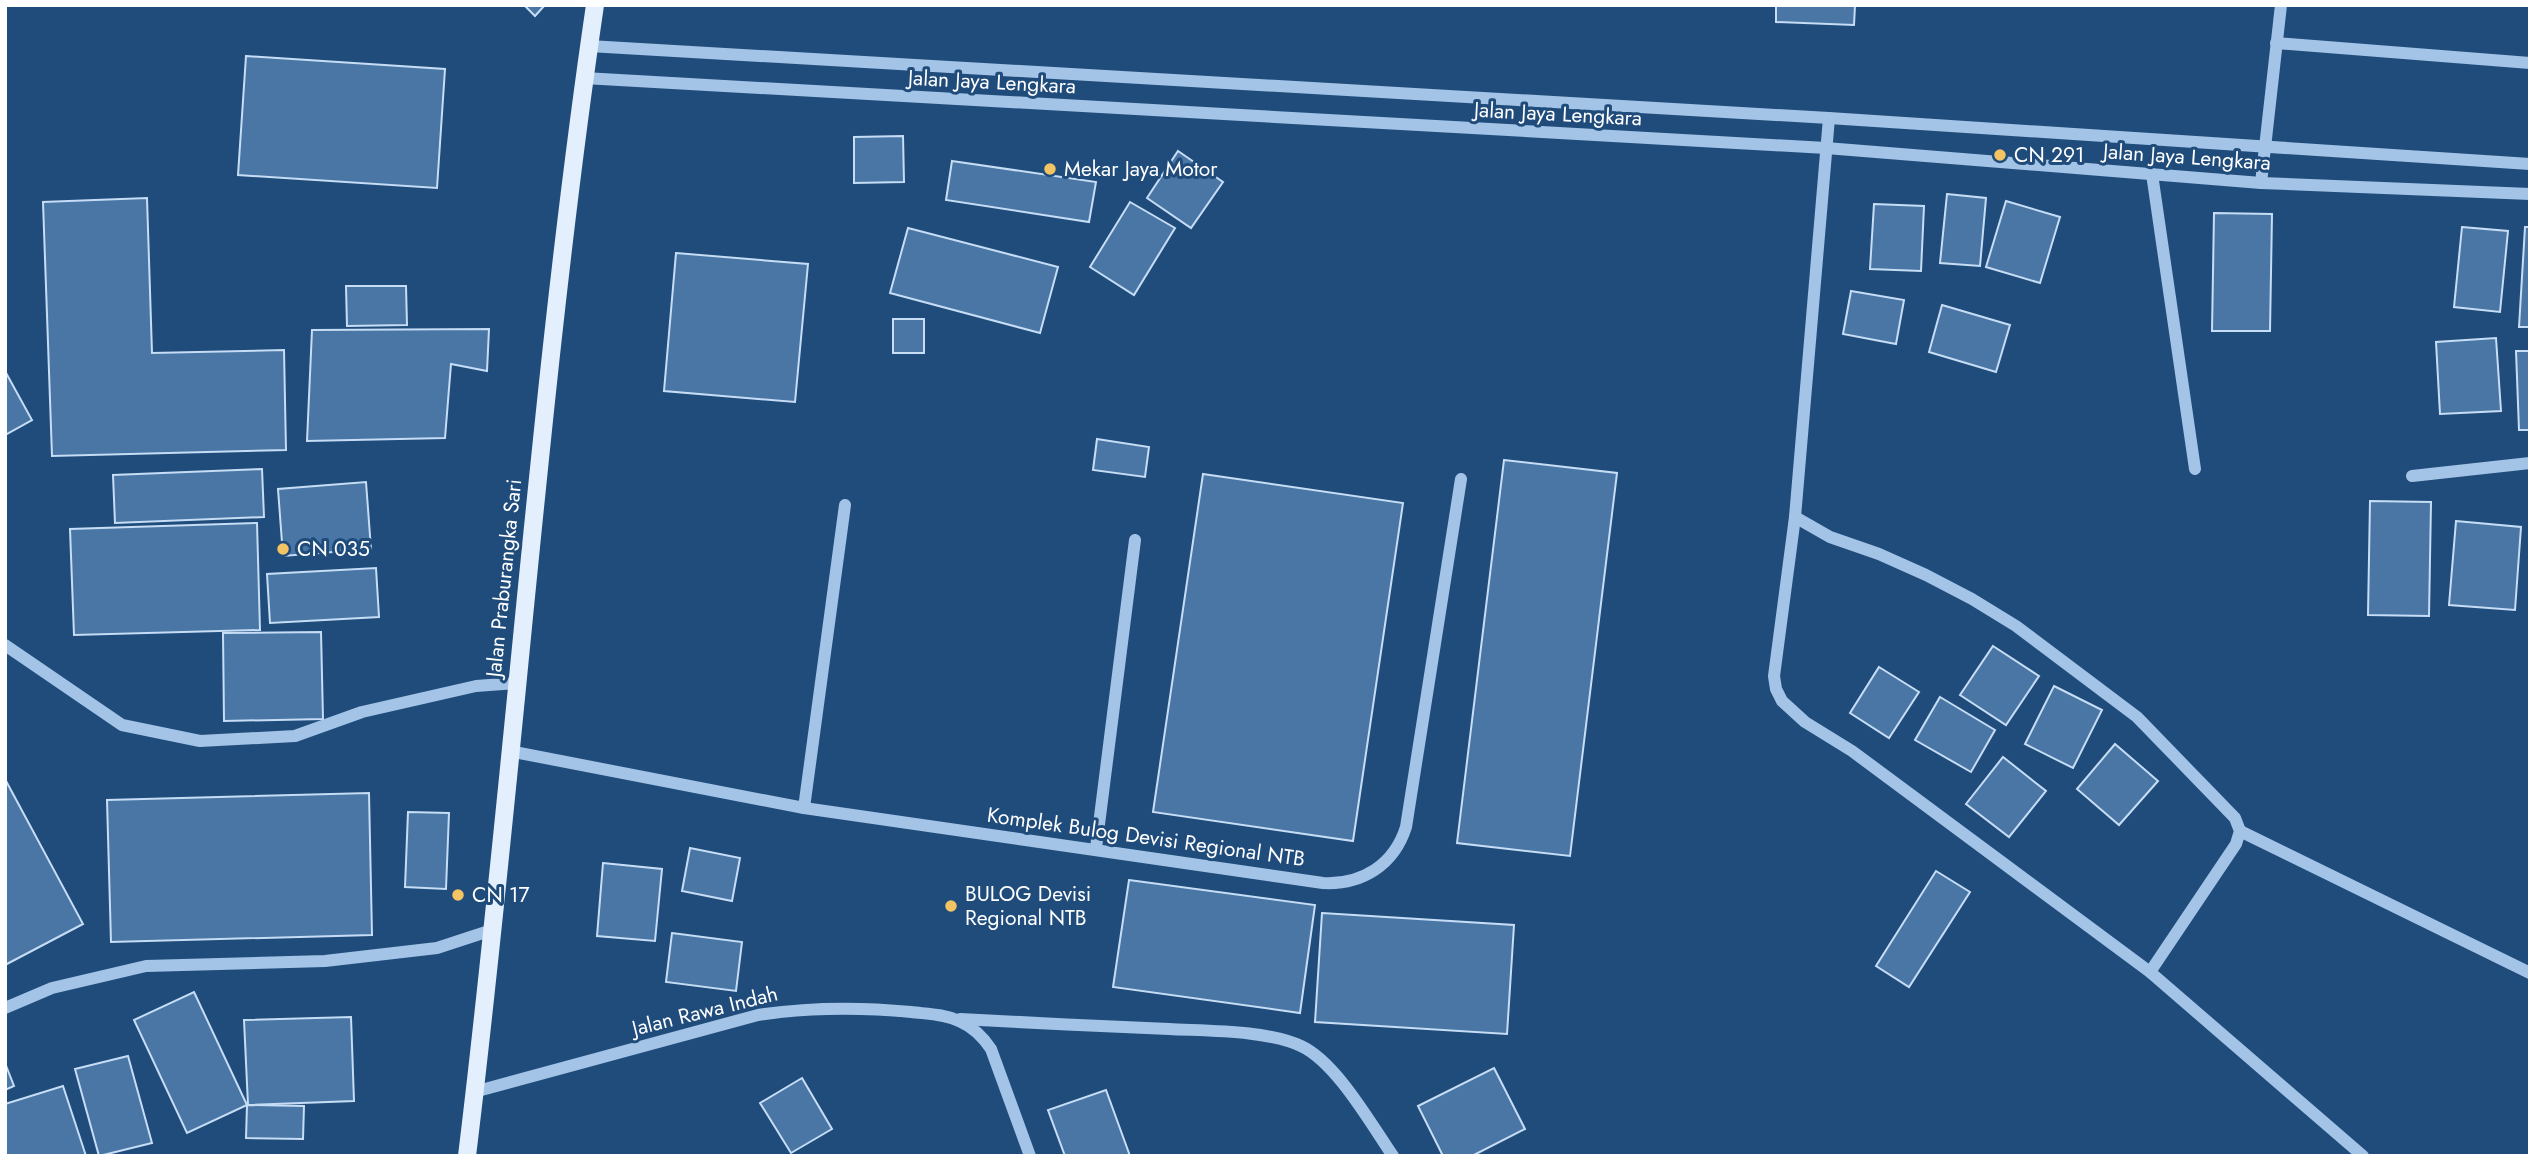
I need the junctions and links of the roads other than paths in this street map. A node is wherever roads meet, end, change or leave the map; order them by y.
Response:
1 (595, 5) edge
2 (2281, 5) edge
3 (2276, 43) junction
4 (589, 46) junction
5 (2530, 63) edge
6 (584, 78) junction
7 (1829, 118) junction
8 (1826, 148) junction
9 (2264, 148) junction
10 (2530, 164) edge
11 (2152, 174) junction
12 (2261, 183) junction
13 (2530, 194) edge
14 (2530, 463) edge
15 (2195, 469) dead end
16 (2412, 476) dead end
17 (1461, 479) dead end
18 (845, 505) dead end
19 (1795, 517) junction
20 (1135, 540) dead end
21 (5, 645) edge
22 (517, 683) junction
23 (509, 751) junction
24 (804, 808) junction
25 (2240, 831) junction
26 (1096, 849) junction
27 (492, 930) junction
28 (2150, 972) junction
29 (2530, 973) edge
30 (5, 1008) edge
31 (956, 1019) junction
32 (474, 1092) junction
33 (467, 1156) edge
34 (1030, 1156) edge
35 (1393, 1156) edge
36 (2363, 1156) edge

1 - 4 main road, Jalan Praburangka Sari
2 - 3 street
3 - 5 street
3 - 9 street
4 - 6 main road, Jalan Praburangka Sari
4 - 7 street, Jalan Jaya Lengkara
6 - 8 street, Jalan Jaya Lengkara
6 - 22 main road, Jalan Praburangka Sari
7 - 8 street
7 - 9 street, Jalan Jaya Lengkara
8 - 11 street, Jalan Jaya Lengkara
8 - 19 street
9 - 10 street, Jalan Jaya Lengkara
9 - 12 street
11 - 12 street, Jalan Jaya Lengkara
11 - 15 street
12 - 13 street, Jalan Jaya Lengkara
14 - 16 street
17 - 26 street, Komplek Bulog Devisi Regional NTB
18 - 24 street
19 - 25 street
19 - 28 street
20 - 26 street
21 - 22 street
22 - 23 main road, Jalan Praburangka Sari
23 - 24 street, Komplek Bulog Devisi Regional NTB
23 - 27 main road, Jalan Praburangka Sari
24 - 26 street, Komplek Bulog Devisi Regional NTB
25 - 28 street
25 - 29 street
27 - 30 street
27 - 32 main road, Jalan Praburangka Sari
28 - 36 street
31 - 32 street, Jalan Rawa Indah
31 - 34 street, Jalan Rawa Indah
31 - 35 street
32 - 33 main road, Jalan Praburangka Sari

